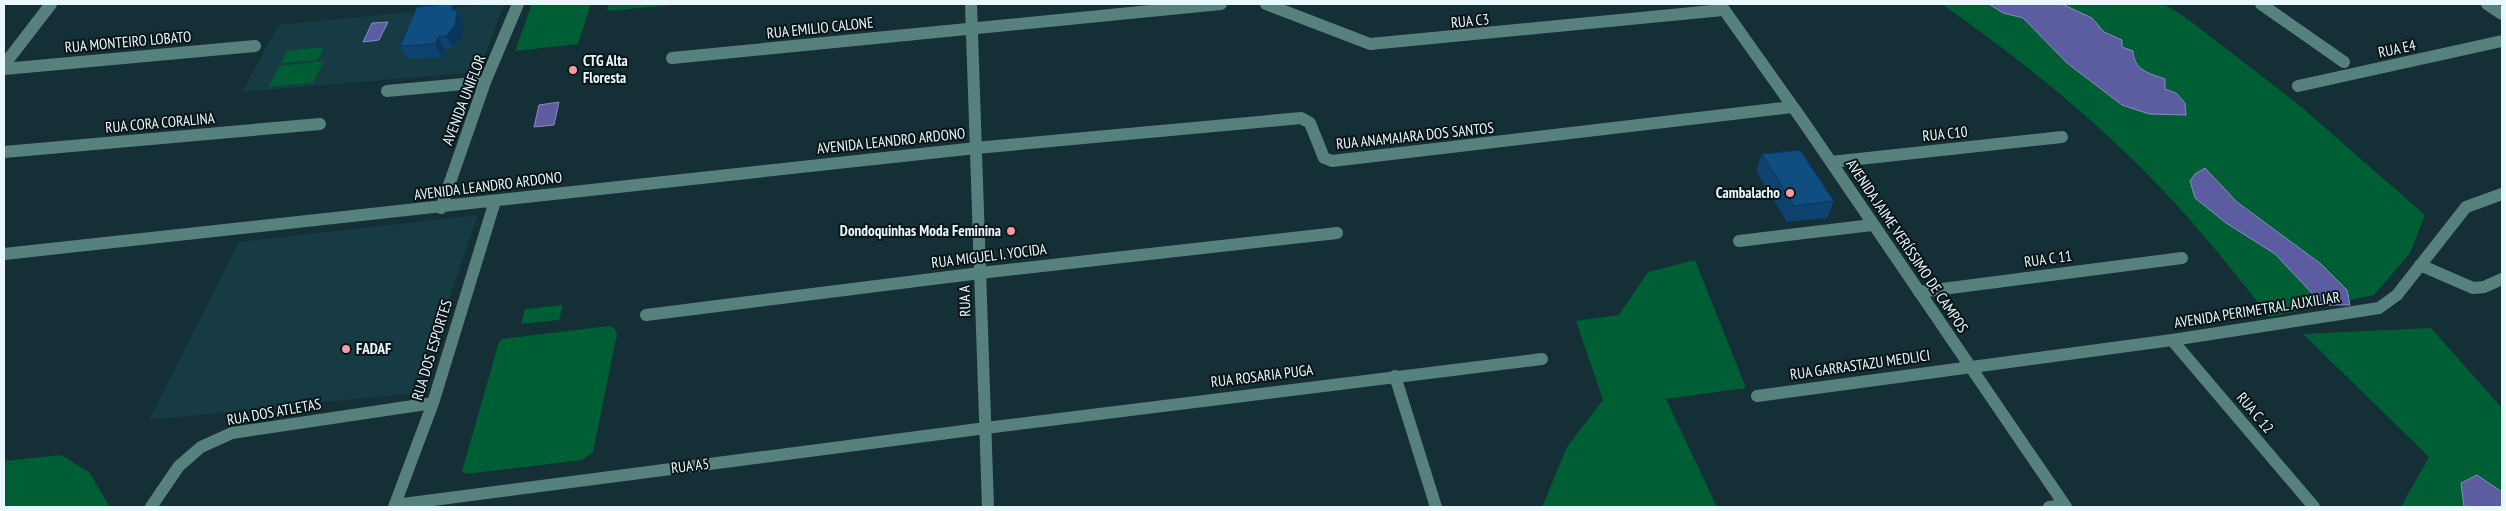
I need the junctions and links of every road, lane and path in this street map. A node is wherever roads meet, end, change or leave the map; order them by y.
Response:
1 (51, 4) edge
2 (518, 4) edge
3 (971, 4) edge
4 (1221, 4) edge
5 (1266, 4) edge
6 (2261, 4) edge
7 (2487, 4) edge
8 (1721, 7) edge
9 (2502, 14) edge
10 (971, 27) junction
11 (2502, 41) edge
12 (255, 46) dead end
13 (672, 58) dead end
14 (2344, 62) dead end
15 (4, 65) edge
16 (4, 69) edge
17 (485, 82) junction
18 (2298, 86) dead end
19 (387, 92) dead end
20 (1792, 107) junction
21 (320, 124) dead end
22 (2062, 137) dead end
23 (976, 148) junction
24 (4, 152) edge
25 (1831, 162) junction
26 (2502, 194) edge
27 (495, 201) junction
28 (441, 208) junction
29 (1872, 225) junction
30 (1337, 233) dead end
31 (1739, 241) dead end
32 (4, 254) edge
33 (2182, 258) dead end
34 (2420, 265) junction
35 (980, 273) junction
36 (2502, 278) edge
37 (1919, 292) junction
38 (646, 315) dead end
39 (2172, 340) junction
40 (1542, 359) dead end
41 (1968, 367) junction
42 (1395, 376) junction
43 (1757, 396) dead end
44 (433, 403) junction
45 (986, 428) junction
46 (394, 506) edge
47 (2065, 506) edge
48 (151, 507) edge
49 (988, 507) edge
50 (1436, 507) edge
51 (2049, 507) edge
52 (2314, 507) edge

1 - 15 street
2 - 17 street, AVENIDA UNIFLOR
3 - 10 street, RUA A
4 - 10 street, RUA EMILIO CALONE
5 - 8 street, RUA C3
6 - 14 street
7 - 9 street
8 - 20 street, AVENIDA JAIME VERÍSSIMO DE CAMPOS
10 - 13 street, RUA EMILIO CALONE
10 - 23 street, RUA A
11 - 18 street, RUA E4
12 - 16 street, RUA MONTEIRO LOBATO
17 - 19 street
17 - 28 street, AVENIDA UNIFLOR
20 - 23 street, RUA ANAMAIARA DOS SANTOS
20 - 25 street, AVENIDA JAIME VERÍSSIMO DE CAMPOS
21 - 24 street, RUA CORA CORALINA
22 - 25 street, RUA C10
23 - 27 street, AVENIDA LEANDRO ARDONO
23 - 35 street, RUA A
25 - 29 street, AVENIDA JAIME VERÍSSIMO DE CAMPOS
26 - 34 street, AVENIDA PERIMETRAL AUXILIAR
27 - 28 street, AVENIDA LEANDRO ARDONO
27 - 44 street, RUA DOS ESPORTES
28 - 32 street, AVENIDA LEANDRO ARDONO
29 - 31 street
29 - 37 street, AVENIDA JAIME VERÍSSIMO DE CAMPOS
30 - 35 street, RUA MIGUEL I. YOCIDA
33 - 37 street, RUA C 11
34 - 36 street
34 - 39 street, AVENIDA PERIMETRAL AUXILIAR
35 - 38 street, RUA MIGUEL I. YOCIDA
35 - 45 street, RUA A
37 - 41 street, AVENIDA JAIME VERÍSSIMO DE CAMPOS
39 - 41 street, AVENIDA PERIMETRAL AUXILIAR
39 - 52 street, RUA C 12
40 - 42 street, RUA ROSARIA PUGA
41 - 43 street, RUA GARRASTAZU MEDLICI
41 - 47 street, AVENIDA JAIME VERÍSSIMO DE CAMPOS
42 - 45 street, RUA ROSARIA PUGA
42 - 50 street
44 - 46 street, RUA DOS ESPORTES
44 - 48 street, RUA DOS ATLETAS
45 - 46 street, RUA A5
45 - 49 street, RUA A
47 - 51 street

